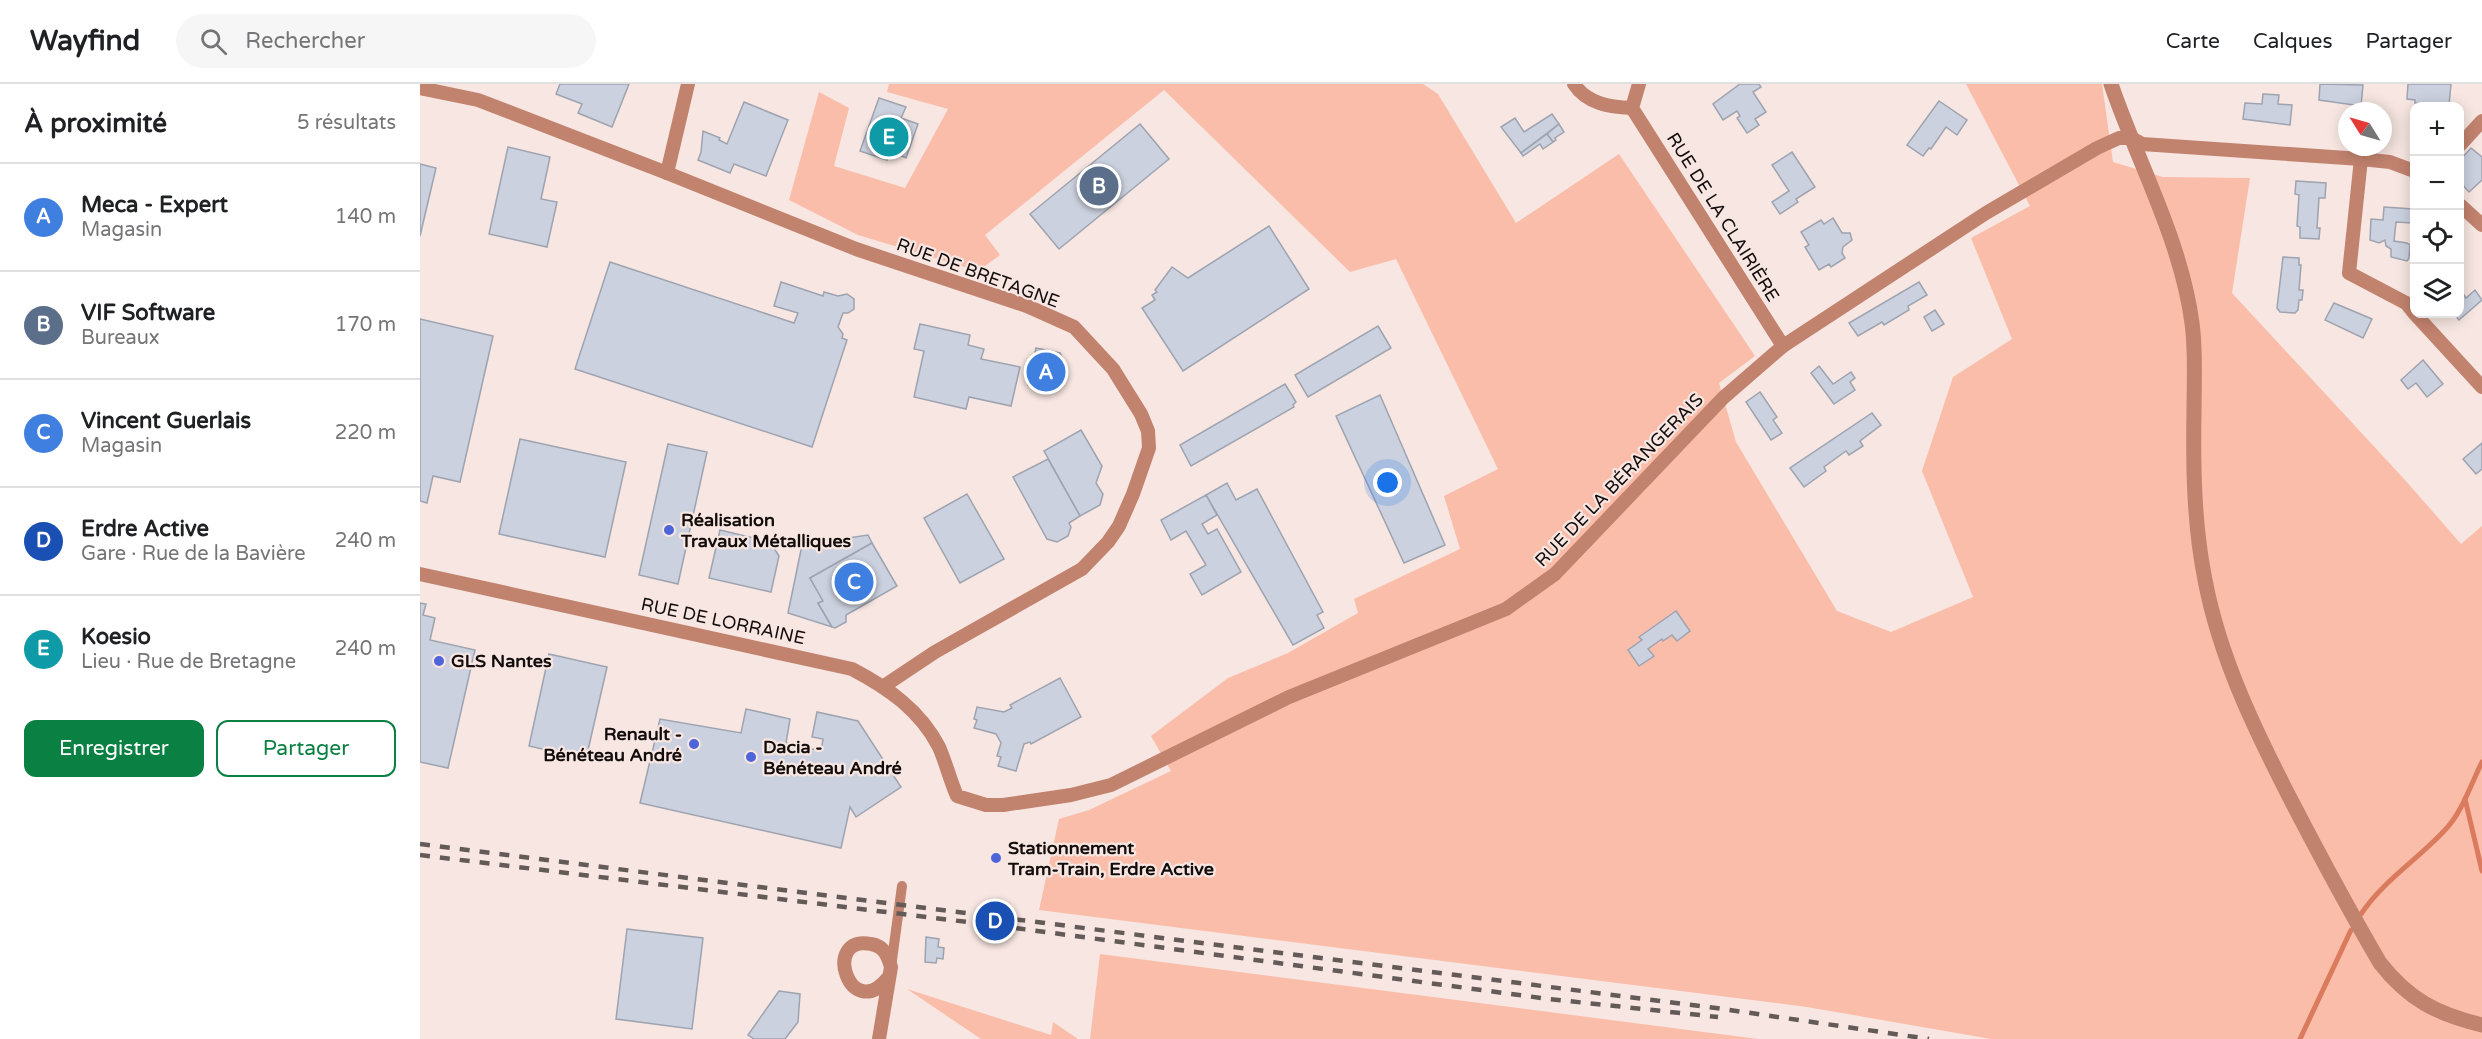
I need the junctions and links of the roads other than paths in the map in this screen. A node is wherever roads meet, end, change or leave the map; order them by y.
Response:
1 (688, 84) edge
2 (1574, 84) edge
3 (1640, 84) edge
4 (2111, 84) edge
5 (420, 88) edge
6 (1632, 108) junction
7 (2482, 121) edge
8 (2131, 138) junction
9 (2464, 141) edge
10 (2361, 159) junction
11 (2410, 169) edge
12 (667, 173) junction
13 (2464, 209) edge
14 (2482, 225) edge
15 (2410, 307) edge
16 (2420, 318) edge
17 (1784, 346) junction
18 (2482, 387) edge
19 (420, 574) edge
20 (884, 686) junction
21 (957, 796) joint
22 (902, 886) dead end
23 (889, 972) joint
24 (2482, 1025) edge
25 (879, 1039) edge

1 - 12 street
2 - 6 street
3 - 6 street
4 - 8 street
5 - 12 street, RUE DE BRETAGNE
6 - 17 street, RUE DE LA CLAIRIÈRE
7 - 9 street
8 - 10 street
8 - 17 street, RUE DE LA BÉRANGERAIS
8 - 24 street
10 - 11 street
10 - 15 street
12 - 20 street, RUE DE BRETAGNE
13 - 14 street
16 - 18 street
17 - 21 street, RUE DE LA BÉRANGERAIS
19 - 20 street, RUE DE LORRAINE
20 - 21 street, RUE DE LORRAINE
22 - 23 street
23 - 25 street

